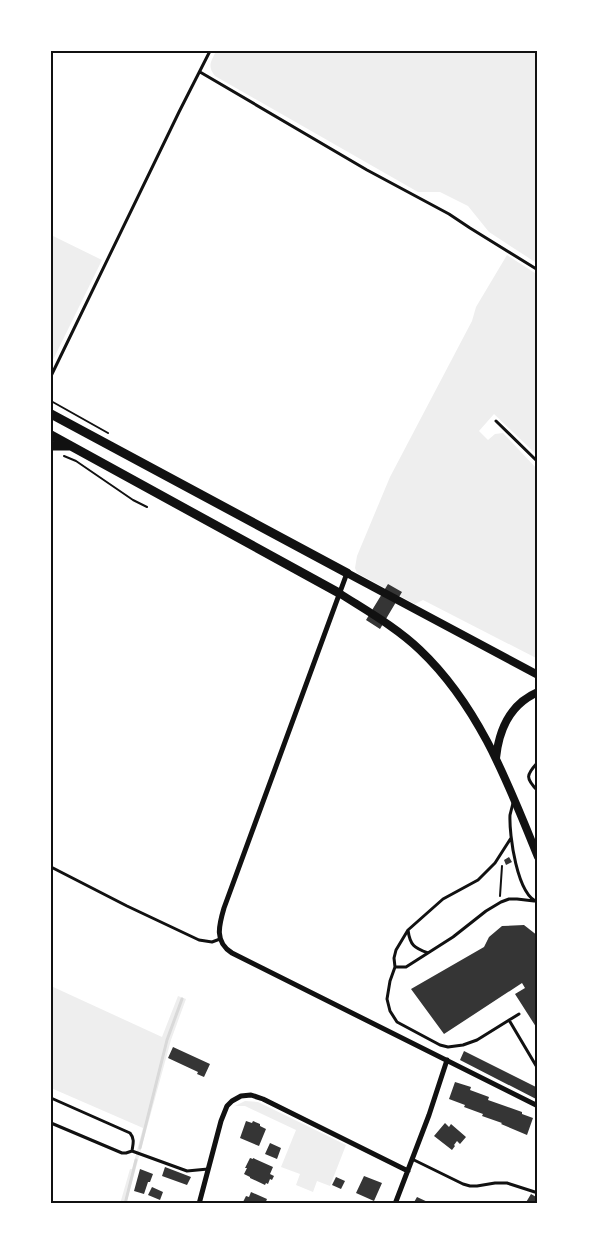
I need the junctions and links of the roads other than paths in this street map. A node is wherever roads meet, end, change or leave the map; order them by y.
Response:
1 (210, 51) edge
2 (200, 72) junction
3 (538, 270) edge
4 (51, 376) edge
5 (51, 414) edge
6 (496, 421) dead end
7 (51, 435) edge
8 (51, 446) edge
9 (71, 446) junction
10 (538, 462) edge
11 (347, 573) junction
12 (339, 593) junction
13 (538, 675) edge
14 (538, 692) edge
15 (496, 758) junction
16 (538, 762) edge
17 (538, 791) edge
18 (514, 800) junction
19 (528, 833) junction
20 (511, 838) junction
21 (538, 846) edge
22 (538, 857) edge
23 (51, 867) edge
24 (536, 902) edge
25 (408, 930) junction
26 (220, 939) junction
27 (428, 953) junction
28 (395, 967) junction
29 (519, 1014) dead end
30 (509, 1020) junction
31 (447, 1060) junction
32 (538, 1068) edge
33 (51, 1098) edge
34 (538, 1106) edge
35 (51, 1123) edge
36 (132, 1151) junction
37 (412, 1159) junction
38 (208, 1169) junction
39 (408, 1170) junction
40 (538, 1193) edge
41 (199, 1204) edge
42 (395, 1204) edge

1 - 2 lane
2 - 3 lane
2 - 4 lane
5 - 11 main road
6 - 10 lane
7 - 9 main road
8 - 9 main road
9 - 12 main road
11 - 12 street
11 - 13 street
12 - 15 street
12 - 26 street
14 - 15 street
15 - 18 street
16 - 17 lane
18 - 19 street
18 - 20 lane
19 - 21 lane
19 - 22 street
20 - 24 lane
20 - 25 lane
23 - 26 lane
24 - 27 lane
25 - 27 lane
25 - 28 lane
26 - 31 street
27 - 28 lane
28 - 30 lane
29 - 30 lane
30 - 32 lane
31 - 34 street
31 - 37 street
33 - 36 lane
35 - 36 lane
36 - 38 lane
37 - 39 street
37 - 40 lane
38 - 39 street
38 - 41 street
39 - 42 street

